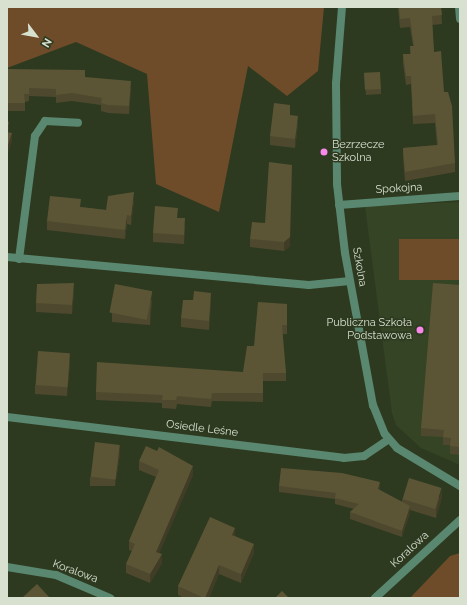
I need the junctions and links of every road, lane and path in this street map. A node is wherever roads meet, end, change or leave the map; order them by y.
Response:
1 (342, 7) edge
2 (459, 7) edge
3 (460, 18) edge
4 (78, 123) dead end
5 (460, 196) edge
6 (339, 205) junction
7 (7, 257) edge
8 (19, 258) junction
9 (350, 281) junction
10 (7, 417) edge
11 (388, 440) junction
12 (460, 486) edge
13 (460, 520) edge
14 (7, 567) edge
15 (110, 598) edge
16 (375, 598) edge

1 - 6 street, Szkolna
2 - 3 street
4 - 8 street
5 - 6 street, Spokojna
6 - 9 street, Szkolna
7 - 8 street
8 - 9 street
9 - 11 street, Szkolna
10 - 11 street, Osiedle Leśne
11 - 12 street, Szkolna
13 - 16 street, Koralowa
14 - 15 street, Koralowa

